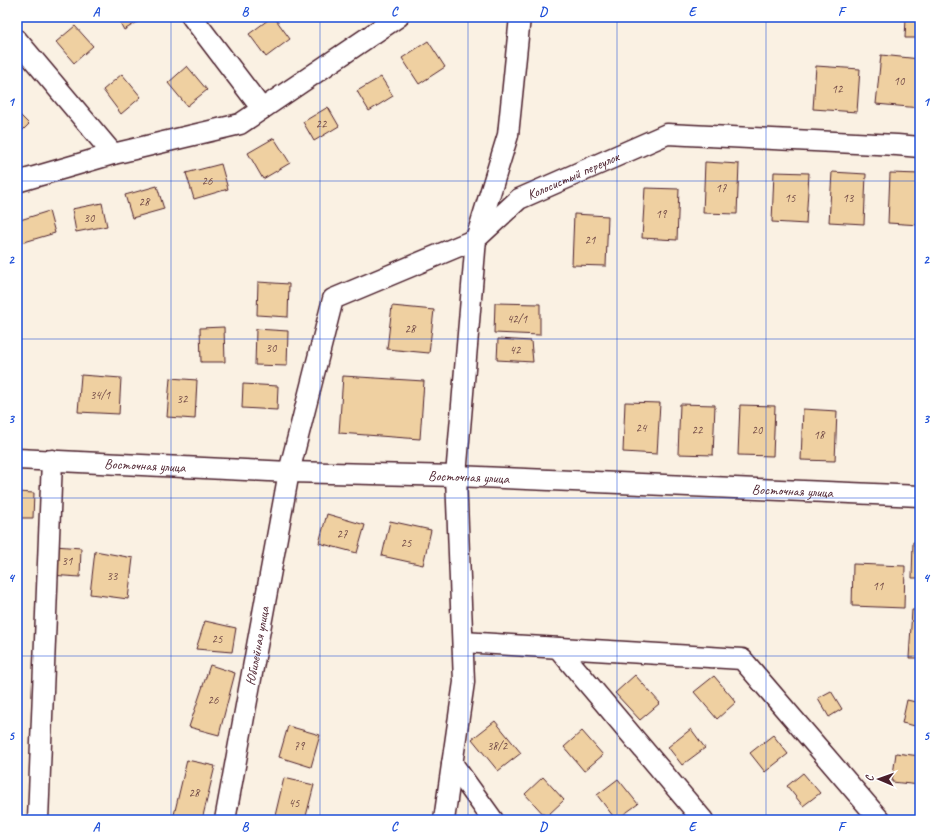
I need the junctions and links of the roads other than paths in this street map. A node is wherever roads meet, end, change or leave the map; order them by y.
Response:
1 (192, 17) edge
2 (520, 17) edge
3 (396, 18) edge
4 (17, 40) edge
5 (262, 109) junction
6 (920, 148) edge
7 (113, 154) junction
8 (17, 182) edge
9 (476, 239) junction
10 (17, 459) edge
11 (52, 460) junction
12 (289, 472) junction
13 (456, 476) junction
14 (920, 496) edge
15 (463, 642) junction
16 (558, 648) junction
17 (452, 763) junction
18 (38, 820) edge
19 (225, 820) edge
20 (444, 820) edge
21 (493, 820) edge
22 (703, 820) edge
23 (880, 820) edge

1 - 5 street
2 - 9 street
3 - 5 street
4 - 7 street
5 - 7 street
6 - 9 street, Колосистый переулок
7 - 8 street
9 - 12 street, Юбилейная улица
9 - 13 street
10 - 11 street, Восточная улица
11 - 12 street, Восточная улица
11 - 18 street
12 - 13 street, Восточная улица
12 - 19 street, Юбилейная улица
13 - 14 street, Восточная улица
13 - 15 street
15 - 16 street
15 - 17 street
16 - 22 street
16 - 23 street
17 - 20 street
17 - 21 street

